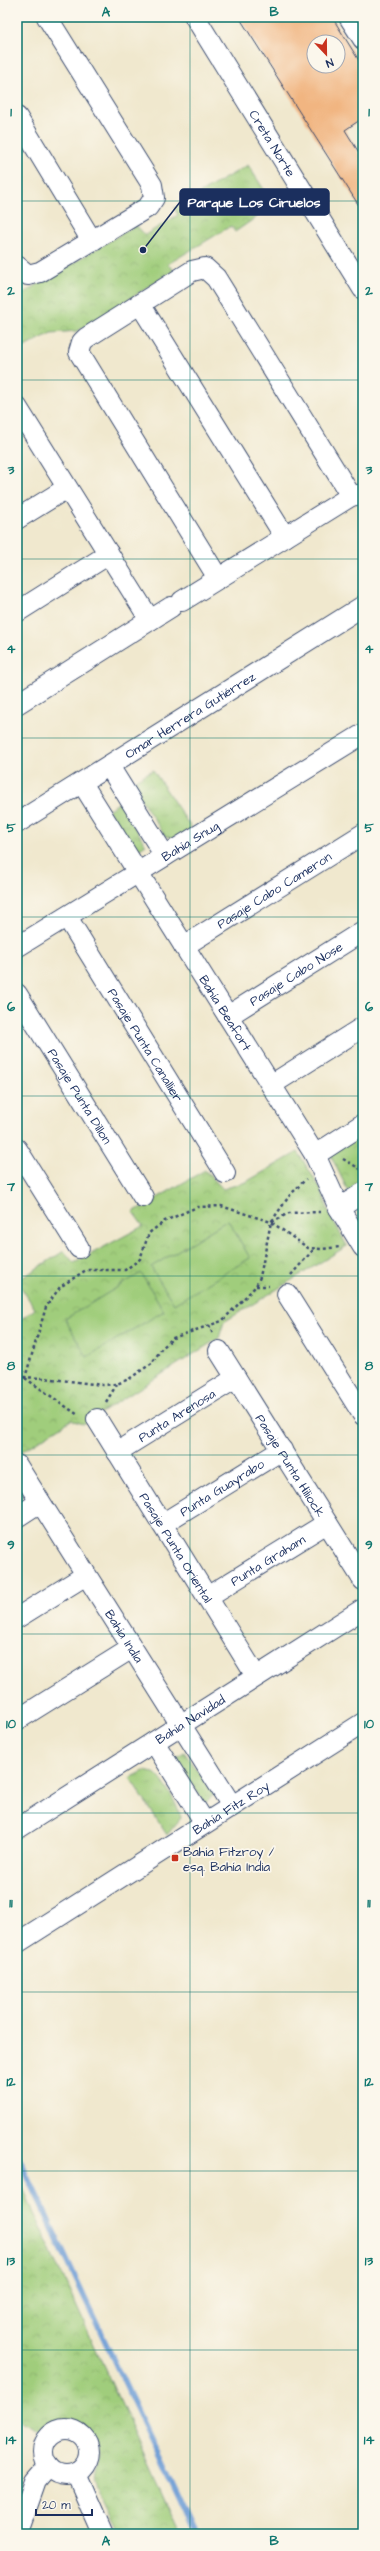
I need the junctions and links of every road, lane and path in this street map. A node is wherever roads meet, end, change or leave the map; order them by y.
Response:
1 (48, 17) edge
2 (195, 17) edge
3 (349, 17) edge
4 (363, 39) edge
5 (17, 117) edge
6 (92, 241) junction
7 (17, 266) edge
8 (363, 289) edge
9 (140, 304) junction
10 (20, 418) edge
11 (67, 488) junction
12 (357, 495) edge
13 (17, 519) edge
14 (285, 537) junction
15 (109, 554) junction
16 (218, 578) junction
17 (363, 606) edge
18 (17, 612) edge
19 (150, 620) junction
20 (17, 704) edge
21 (363, 734) edge
22 (109, 766) junction
23 (82, 783) junction
24 (17, 824) edge
25 (363, 834) edge
26 (165, 856) junction
27 (138, 873) junction
28 (66, 917) junction
29 (363, 931) edge
30 (184, 946) junction
31 (17, 947) edge
32 (17, 994) edge
33 (228, 1016) junction
34 (363, 1027) edge
35 (271, 1085) junction
36 (363, 1124) edge
37 (17, 1149) edge
38 (315, 1155) junction
39 (225, 1173) dead end
40 (363, 1193) edge
41 (143, 1197) dead end
42 (339, 1208) junction
43 (271, 1222) junction
44 (361, 1244) edge
45 (79, 1248) dead end
46 (315, 1249) junction
47 (256, 1286) junction
48 (283, 1286) junction
49 (219, 1351) dead end
50 (17, 1377) edge
51 (25, 1378) junction
52 (236, 1378) junction
53 (17, 1388) edge
54 (363, 1415) edge
55 (97, 1419) joint
56 (282, 1450) junction
57 (117, 1452) junction
58 (17, 1465) edge
59 (40, 1502) junction
60 (17, 1517) edge
61 (327, 1522) junction
62 (162, 1524) junction
63 (86, 1575) junction
64 (363, 1580) edge
65 (207, 1597) junction
66 (363, 1609) edge
67 (17, 1618) edge
68 (132, 1648) junction
69 (256, 1676) junction
70 (17, 1720) edge
71 (363, 1723) edge
72 (180, 1725) junction
73 (154, 1742) junction
74 (232, 1806) junction
75 (205, 1823) junction
76 (17, 1829) edge
77 (17, 1943) edge
78 (48, 2466) junction
79 (76, 2473) junction
80 (17, 2532) edge
81 (103, 2534) edge

1 - 6 street
2 - 8 street, Creta Norte
3 - 4 street
5 - 6 street
6 - 7 street
9 - 12 street
9 - 14 street
9 - 16 street
10 - 11 street
11 - 13 street
11 - 15 street
12 - 14 street
14 - 16 street
15 - 18 street
15 - 19 street
16 - 19 street
17 - 22 street, Omar Herrera Gutiérrez
19 - 20 street
21 - 26 street, Bahía Snug
22 - 23 street, Omar Herrera Gutiérrez
22 - 26 street
23 - 24 street, Omar Herrera Gutiérrez
23 - 27 street, Bahía Beafort
25 - 30 street, Pasaje Cabo Cameron
26 - 27 street, Bahía Snug
27 - 28 street, Bahía Snug
27 - 30 street, Bahía Beafort
28 - 31 street, Bahía Snug
28 - 39 street, Pasaje Punta Canallier
29 - 33 street, Pasaje Cabo Nose
30 - 33 street, Bahía Beafort
32 - 41 street, Pasaje Punta Dillon
33 - 35 street, Bahía Beafort
34 - 35 street
35 - 38 street, Bahía Beafort
36 - 38 street
37 - 45 street
38 - 42 street, Bahía Beafort
40 - 42 street
42 - 44 street, Bahía Beafort
43 - 46 path
43 - 47 path
43 - 51 path
44 - 46 path
46 - 48 path
47 - 48 path
47 - 51 path
48 - 54 street
49 - 52 street, Pasaje Punta Hiliock
50 - 51 path
51 - 53 path
51 - 55 path
52 - 56 street, Pasaje Punta Hiliock
52 - 57 street, Punta Arenosa
55 - 57 street, Pasaje Punta Oriental
56 - 61 street, Pasaje Punta Hiliock
56 - 62 street, Punta Guayrabo
57 - 62 street, Pasaje Punta Oriental
58 - 59 street, Bahía India
59 - 60 street
59 - 63 street, Bahía India
61 - 64 street, Pasaje Punta Hiliock
61 - 65 street, Punta Graham
62 - 65 street, Pasaje Punta Oriental
63 - 67 street
63 - 68 street, Bahía India
65 - 69 street, Pasaje Punta Oriental
66 - 69 street, Bahía Navidad
68 - 70 street
68 - 72 street, Bahía India
69 - 72 street, Bahía Navidad
71 - 74 street, Bahía Fitz Roy
72 - 73 street, Bahía Navidad
72 - 74 street, Bahía India
73 - 75 street
73 - 76 street, Bahía Navidad
74 - 75 street, Bahía Fitz Roy
75 - 77 street, Bahía Fitz Roy
78 - 79 street
78 - 79 street
78 - 80 street
79 - 81 street

